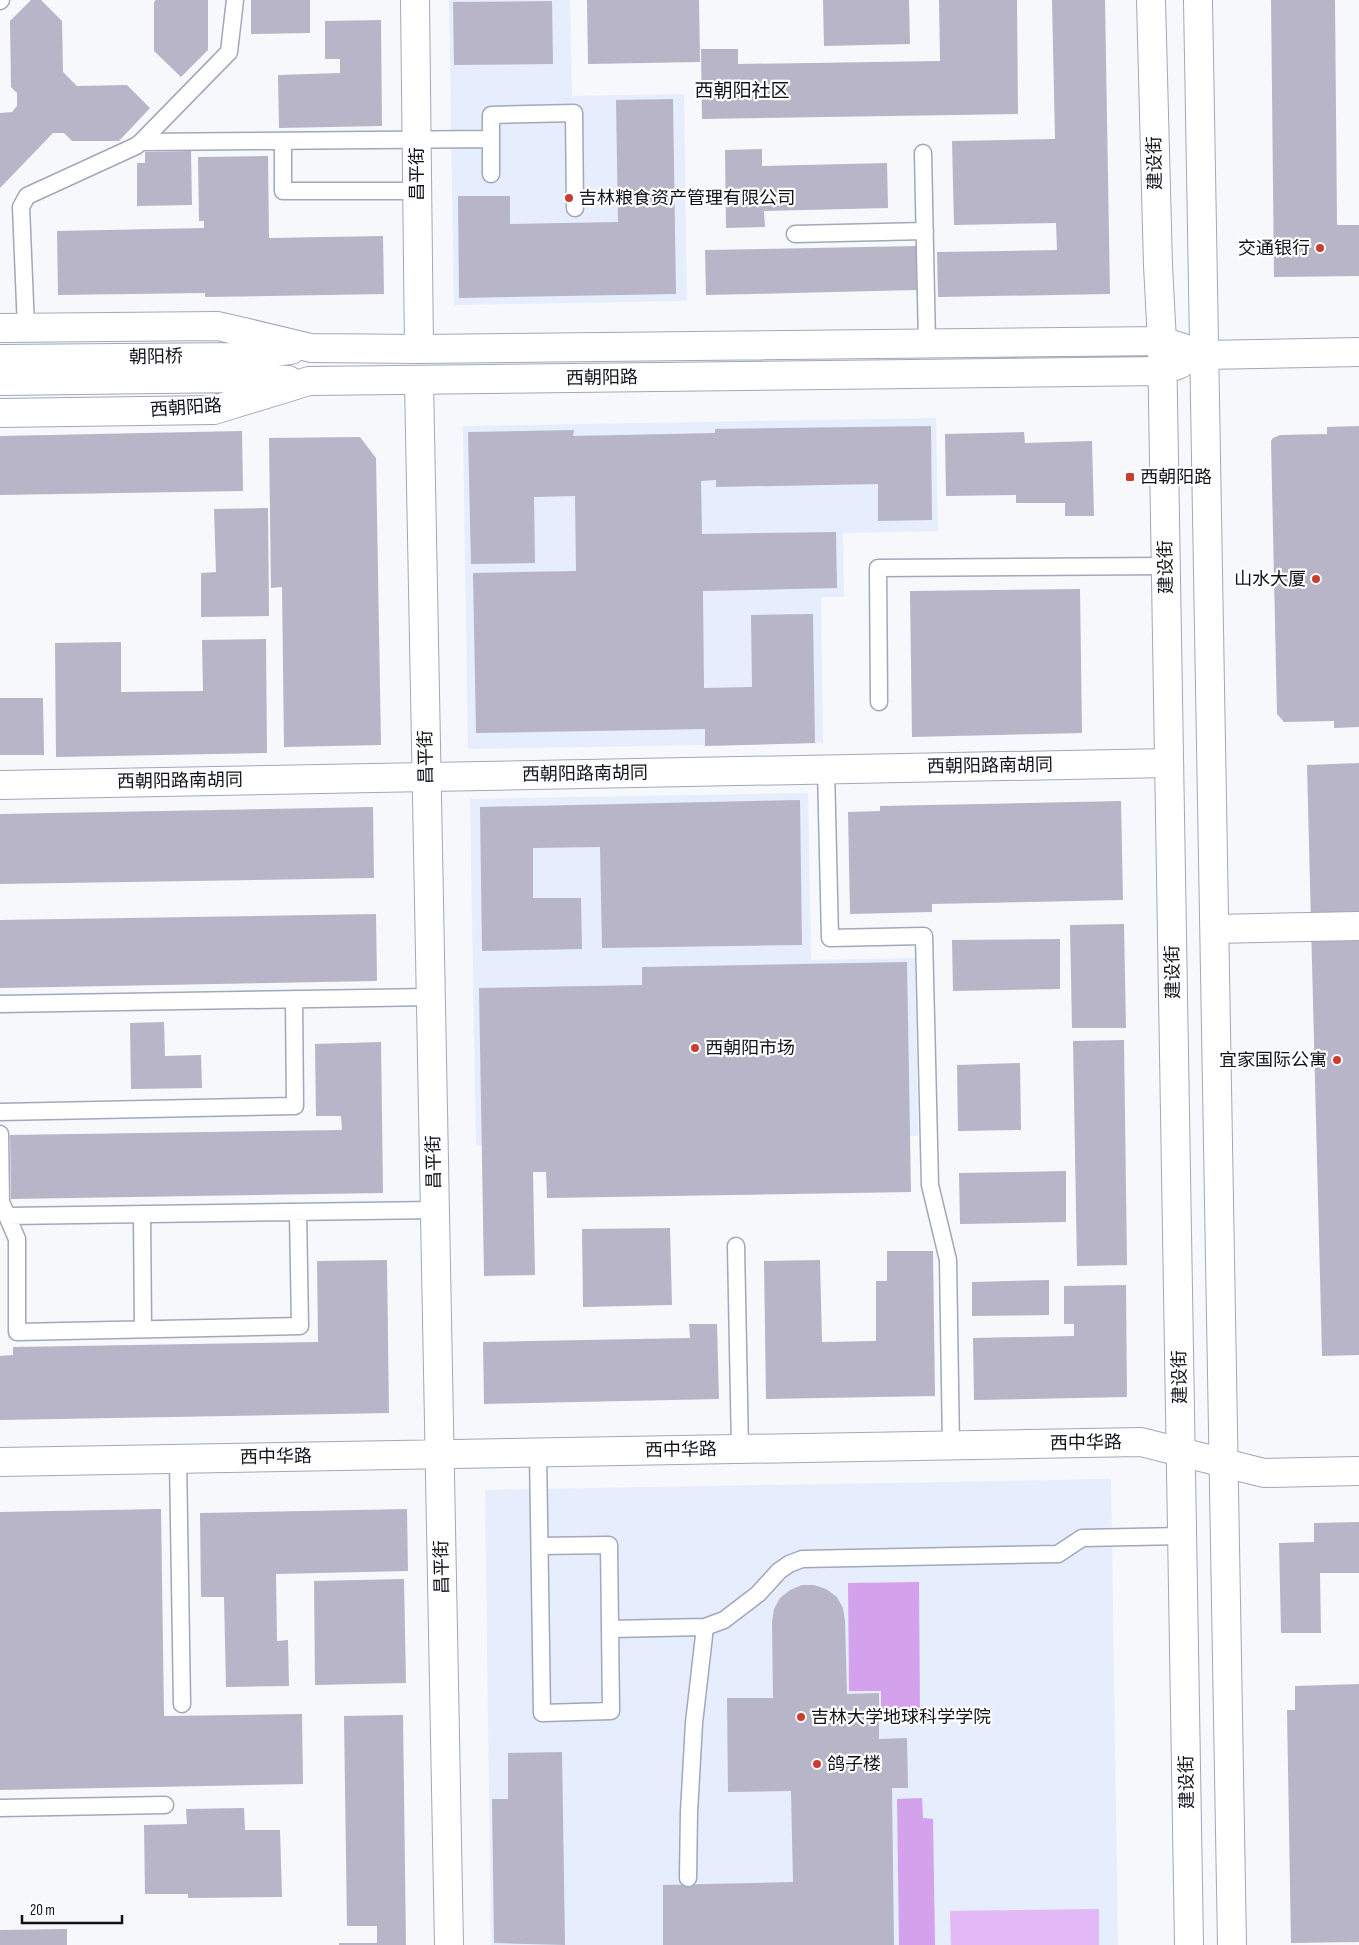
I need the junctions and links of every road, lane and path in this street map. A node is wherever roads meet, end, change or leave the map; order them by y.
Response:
1 (235, 0) edge
2 (415, 0) edge
3 (1151, 0) edge
4 (1198, 0) edge
5 (491, 139) junction
6 (283, 141) junction
7 (417, 141) junction
8 (140, 142) junction
9 (923, 153) dead end
10 (491, 174) dead end
11 (417, 191) junction
12 (575, 208) dead end
13 (925, 231) junction
14 (795, 234) dead end
15 (13, 328) edge
16 (1162, 341) junction
17 (927, 344) junction
18 (311, 348) junction
19 (419, 349) junction
20 (1359, 352) edge
21 (1204, 355) junction
22 (0, 359) edge
23 (60, 369) junction
24 (1162, 371) junction
25 (419, 380) junction
26 (0, 381) edge
27 (309, 381) junction
28 (0, 413) edge
29 (1166, 566) junction
30 (879, 702) dead end
31 (1169, 763) junction
32 (826, 769) junction
33 (426, 776) junction
34 (0, 785) edge
35 (1359, 926) edge
36 (1215, 929) junction
37 (431, 997) junction
38 (294, 999) junction
39 (0, 1004) edge
40 (0, 1112) edge
41 (0, 1134) edge
42 (435, 1210) junction
43 (298, 1212) junction
44 (142, 1214) junction
45 (7, 1216) junction
46 (736, 1246) dead end
47 (143, 1330) junction
48 (952, 1446) junction
49 (740, 1449) junction
50 (538, 1452) junction
51 (1181, 1452) junction
52 (440, 1454) junction
53 (178, 1459) junction
54 (0, 1462) edge
55 (1224, 1463) junction
56 (1359, 1471) edge
57 (1182, 1536) junction
58 (540, 1546) junction
59 (705, 1627) junction
60 (610, 1629) junction
61 (182, 1704) dead end
62 (165, 1805) dead end
63 (0, 1808) edge
64 (688, 1878) dead end
65 (449, 1945) edge
66 (1189, 1945) edge
67 (1232, 1945) edge

1 - 8 lane
2 - 7 main road, 昌平街
3 - 16 main road, 建设街
4 - 21 main road
5 - 7 lane
5 - 10 lane
5 - 12 lane
6 - 7 lane
6 - 8 lane
6 - 11 lane
7 - 11 main road, 昌平街
8 - 15 lane
9 - 13 lane
11 - 19 main road, 昌平街
13 - 14 lane
13 - 17 lane
15 - 18 main road, 西朝阳路
16 - 17 main road, 西朝阳路
16 - 21 main road, 西朝阳路
16 - 24 main road, 建设街
17 - 19 main road, 西朝阳路
18 - 19 main road, 西朝阳路
18 - 23 main road, 朝阳桥
20 - 21 main road, 西朝阳路
21 - 24 main road, 西朝阳路
21 - 36 main road
22 - 23 main road, 朝阳桥
23 - 26 main road, 朝阳桥
23 - 27 main road, 朝阳桥
24 - 25 main road, 西朝阳路
24 - 29 main road, 建设街
25 - 27 main road, 西朝阳路
25 - 33 main road, 昌平街
27 - 28 main road, 西朝阳路
29 - 30 lane
29 - 31 main road, 建设街
31 - 32 main road, 西朝阳路南胡同
31 - 51 main road, 建设街
32 - 33 main road, 西朝阳路南胡同
32 - 48 lane
33 - 34 main road, 西朝阳路南胡同
33 - 37 main road, 昌平街
35 - 36 main road
36 - 55 main road
37 - 38 lane
37 - 42 main road, 昌平街
38 - 39 lane
38 - 40 lane
41 - 45 lane
42 - 43 lane
42 - 52 main road, 昌平街
43 - 44 lane
43 - 47 lane
44 - 45 lane
44 - 47 lane
45 - 47 lane
46 - 49 lane
48 - 49 main road, 西中华路
48 - 51 main road, 西中华路
49 - 50 main road, 西中华路
50 - 52 main road, 西中华路
50 - 58 lane
51 - 55 main road, 西中华路
51 - 57 main road, 建设街
52 - 53 main road, 西中华路
52 - 65 main road, 昌平街
53 - 54 main road, 西中华路
53 - 61 lane
55 - 56 main road, 西中华路
55 - 67 main road
57 - 59 lane
57 - 66 main road, 建设街
58 - 60 lane
58 - 60 lane
59 - 60 lane
59 - 64 lane
62 - 63 lane

